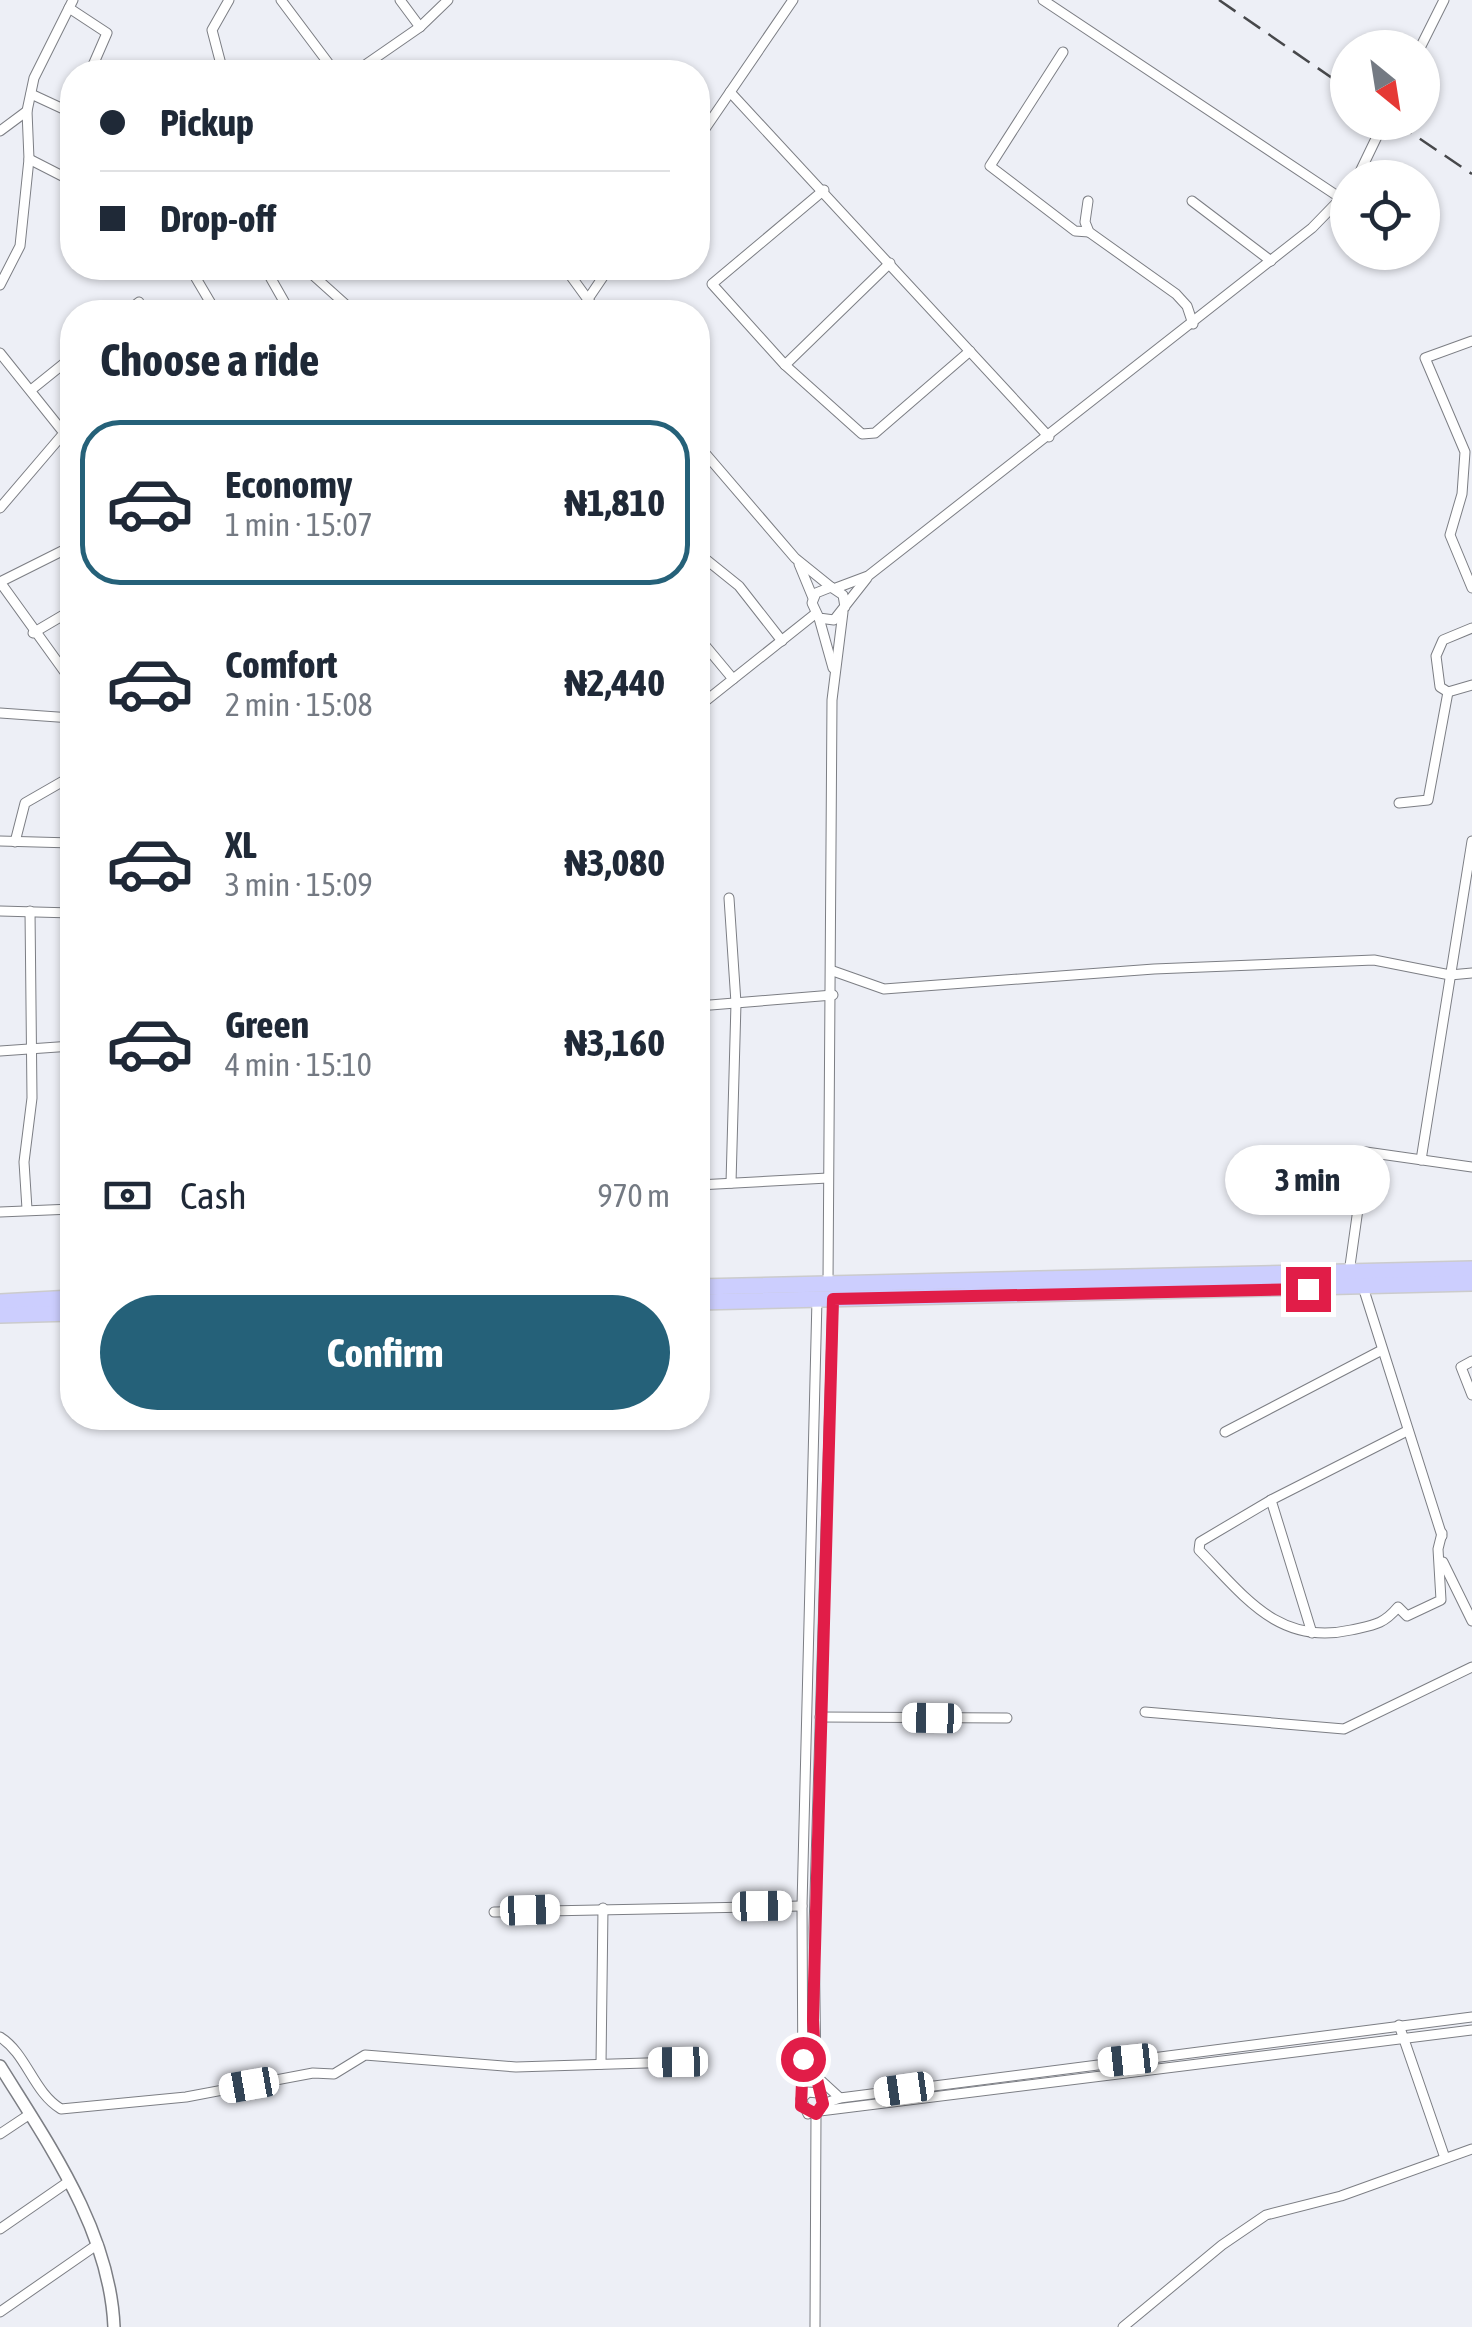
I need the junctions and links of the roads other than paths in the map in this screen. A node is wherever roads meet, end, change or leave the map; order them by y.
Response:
1 (229, 0) edge
2 (281, 0) edge
3 (400, 0) edge
4 (448, 0) edge
5 (793, 0) edge
6 (1043, 0) edge
7 (1444, 0) edge
8 (71, 4) edge
9 (420, 28) junction
10 (1429, 30) edge
11 (1063, 52) dead end
12 (95, 60) edge
13 (220, 60) edge
14 (326, 60) edge
15 (373, 60) edge
16 (730, 92) junction
17 (32, 94) junction
18 (60, 106) edge
19 (28, 111) junction
20 (710, 121) edge
21 (0, 131) edge
22 (29, 159) junction
23 (60, 175) edge
24 (1330, 185) edge
25 (824, 190) junction
26 (1088, 201) dead end
27 (1192, 201) dead end
28 (1330, 208) edge
29 (1090, 232) junction
30 (1271, 261) junction
31 (890, 263) junction
32 (319, 280) edge
33 (573, 280) edge
34 (601, 280) edge
35 (0, 285) edge
36 (588, 299) joint
37 (341, 300) edge
38 (1193, 324) junction
39 (1472, 341) edge
40 (970, 351) junction
41 (0, 352) edge
42 (785, 365) junction
43 (60, 367) edge
44 (31, 390) junction
45 (60, 428) edge
46 (1049, 437) junction
47 (60, 438) edge
48 (710, 459) edge
49 (0, 508) edge
50 (60, 552) edge
51 (795, 558) junction
52 (710, 562) edge
53 (868, 576) junction
54 (833, 588) junction
55 (1472, 588) edge
56 (813, 598) junction
57 (844, 610) junction
58 (817, 616) junction
59 (60, 617) edge
60 (1472, 628) edge
61 (34, 633) junction
62 (782, 641) junction
63 (710, 652) edge
64 (60, 667) edge
65 (833, 671) junction
66 (733, 680) junction
67 (1472, 685) edge
68 (1448, 692) junction
69 (710, 698) edge
70 (0, 713) edge
71 (60, 717) edge
72 (60, 783) edge
73 (1399, 803) dead end
74 (1472, 841) edge
75 (0, 842) edge
76 (15, 842) junction
77 (60, 843) edge
78 (729, 898) dead end
79 (30, 911) junction
80 (0, 912) edge
81 (60, 912) edge
82 (833, 971) junction
83 (1472, 974) edge
84 (1450, 975) junction
85 (833, 995) junction
86 (736, 1003) junction
87 (710, 1005) edge
88 (60, 1047) edge
89 (32, 1048) junction
90 (0, 1051) edge
91 (1422, 1160) junction
92 (1472, 1168) edge
93 (828, 1178) junction
94 (730, 1183) junction
95 (710, 1184) edge
96 (27, 1209) junction
97 (60, 1209) edge
98 (0, 1212) edge
99 (1472, 1269) edge
100 (1349, 1274) junction
101 (1268, 1283) junction
102 (1472, 1283) edge
103 (1363, 1287) junction
104 (710, 1288) edge
105 (826, 1293) junction
106 (60, 1299) edge
107 (710, 1301) edge
108 (0, 1302) edge
109 (60, 1313) edge
110 (0, 1315) edge
111 (1382, 1350) junction
112 (1472, 1361) edge
113 (1472, 1396) edge
114 (1407, 1431) junction
115 (1224, 1432) dead end
116 (1272, 1500) junction
117 (1442, 1533) junction
118 (1472, 1621) edge
119 (1312, 1634) junction
120 (1472, 1668) edge
121 (1145, 1712) dead end
122 (820, 1716) junction
123 (1008, 1718) dead end
124 (802, 1906) junction
125 (603, 1908) junction
126 (494, 1912) dead end
127 (1472, 2017) edge
128 (1399, 2025) junction
129 (1472, 2030) edge
130 (0, 2037) edge
131 (1401, 2038) junction
132 (678, 2062) dead end
133 (601, 2064) junction
134 (0, 2066) edge
135 (816, 2075) junction
136 (818, 2093) junction
137 (803, 2096) junction
138 (840, 2098) junction
139 (816, 2110) junction
140 (30, 2114) junction
141 (0, 2134) edge
142 (1472, 2149) edge
143 (1446, 2158) junction
144 (68, 2182) junction
145 (0, 2229) edge
146 (98, 2244) junction
147 (0, 2312) edge
148 (114, 2327) edge
149 (815, 2327) edge
150 (1123, 2327) edge

1 - 13 street
2 - 14 street
3 - 9 street
4 - 9 street
5 - 16 street
6 - 24 street
7 - 10 street
8 - 12 street
8 - 17 street
9 - 15 street
11 - 29 street
16 - 20 street
16 - 25 street
17 - 18 street
17 - 19 street
19 - 21 street
19 - 22 street
22 - 23 street
22 - 35 street
25 - 31 street
25 - 42 street
26 - 29 street
27 - 30 street
28 - 30 street
29 - 38 street
30 - 38 street
31 - 40 street
31 - 42 street
32 - 37 street
33 - 36 street
34 - 36 street
38 - 46 street
39 - 55 street
40 - 42 street
40 - 46 street
41 - 44 street
43 - 44 street
44 - 45 street
46 - 53 street
47 - 49 street
48 - 51 street
50 - 61 street
51 - 54 street
51 - 56 street
52 - 62 street
53 - 54 street
53 - 57 street
54 - 56 street
54 - 57 street
56 - 58 street
57 - 58 street
57 - 65 street
58 - 62 street
58 - 65 street
59 - 61 street
60 - 68 street
61 - 64 street
62 - 66 street
63 - 66 street
65 - 82 street
66 - 69 street
67 - 68 street
68 - 73 street
70 - 71 street
72 - 76 street
74 - 84 street
75 - 76 street
76 - 77 street
78 - 86 street
79 - 80 street
79 - 81 street
79 - 89 street
82 - 84 street
82 - 85 street
83 - 84 street
84 - 91 street
85 - 86 street
85 - 93 street
86 - 87 street
86 - 94 street
88 - 89 street
89 - 90 street
89 - 96 street
91 - 92 street
91 - 100 street
93 - 94 street
93 - 105 street
94 - 95 street
96 - 97 street
96 - 98 street
99 - 100 highway
100 - 101 highway
101 - 103 highway
101 - 105 highway
102 - 103 highway
103 - 111 street
104 - 105 highway
105 - 107 highway
105 - 122 street
105 - 124 street
106 - 108 highway
109 - 110 highway
111 - 114 street
111 - 115 street
112 - 113 street
114 - 116 street
114 - 117 street
116 - 119 street
116 - 119 street
117 - 118 street
117 - 119 street
120 - 121 street
122 - 123 street
122 - 135 street
124 - 125 street
124 - 137 street
125 - 126 street
125 - 133 street
127 - 128 street
128 - 131 street
128 - 138 street
129 - 131 street
130 - 133 street
131 - 139 street
131 - 143 street
132 - 133 street
134 - 140 street
135 - 136 street
135 - 138 street
136 - 137 street
136 - 139 street
137 - 139 street
138 - 139 street
139 - 149 street
140 - 141 street
140 - 144 street
142 - 143 street
143 - 150 street
144 - 145 street
144 - 146 street
146 - 147 street
146 - 148 street

